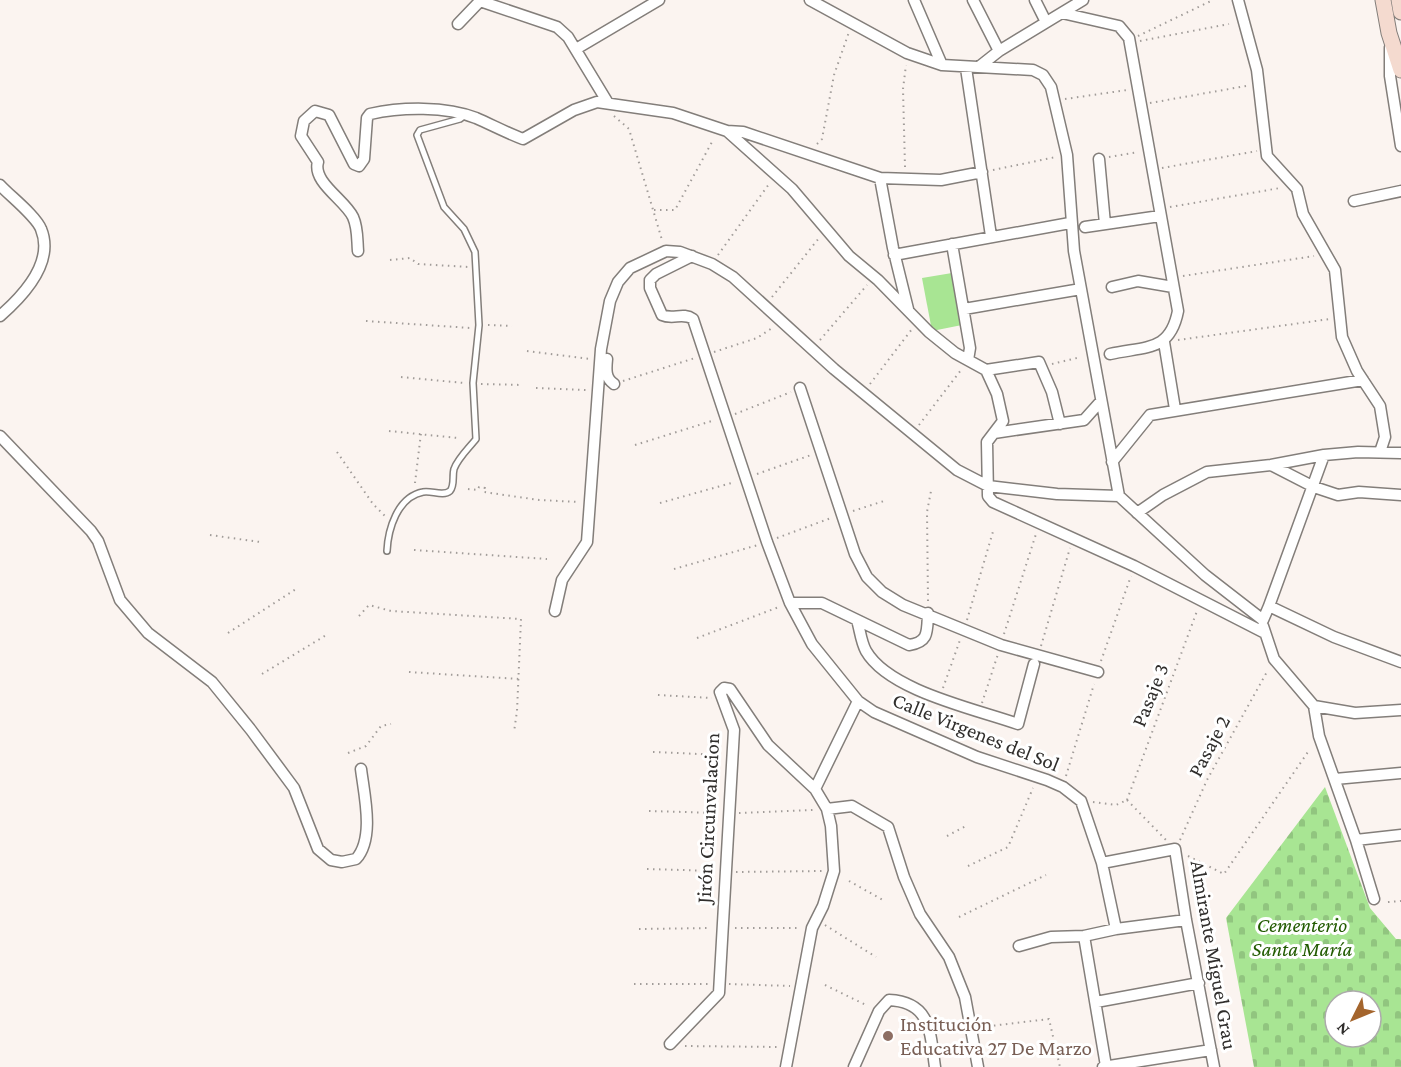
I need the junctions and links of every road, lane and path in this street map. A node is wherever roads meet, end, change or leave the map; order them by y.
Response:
1 (480, 0) edge
2 (659, 0) edge
3 (810, 0) edge
4 (914, 0) edge
5 (973, 0) edge
6 (1035, 0) edge
7 (1083, 0) edge
8 (1213, 0) edge
9 (1238, 0) edge
10 (1396, 7) edge
11 (1062, 13) junction
12 (1046, 22) junction
13 (458, 24) dead end
14 (852, 24) junction
15 (1229, 24) dead end
16 (1389, 33) junction
17 (1131, 42) junction
18 (576, 50) junction
19 (999, 51) junction
20 (907, 53) junction
21 (942, 65) junction
22 (980, 66) junction
23 (966, 68) junction
24 (1401, 70) edge
25 (1139, 86) junction
26 (1246, 86) dead end
27 (1056, 100) junction
28 (1142, 104) junction
29 (608, 107) junction
30 (464, 116) junction
31 (727, 131) junction
32 (712, 142) dead end
33 (1401, 146) edge
34 (1257, 151) dead end
35 (1067, 155) junction
36 (807, 156) junction
37 (1099, 159) dead end
38 (1153, 169) junction
39 (982, 172) junction
40 (880, 178) junction
41 (773, 179) dead end
42 (906, 179) junction
43 (1289, 180) junction
44 (0, 185) edge
45 (1401, 191) edge
46 (1353, 201) dead end
47 (653, 210) junction
48 (1159, 213) junction
49 (1070, 223) junction
50 (1106, 224) junction
51 (1085, 227) dead end
52 (820, 236) dead end
53 (991, 236) junction
54 (952, 244) junction
55 (358, 251) dead end
56 (666, 251) junction
57 (1328, 254) junction
58 (894, 255) junction
59 (692, 256) junction
60 (390, 260) dead end
61 (712, 264) junction
62 (477, 266) junction
63 (874, 277) junction
64 (1172, 283) junction
65 (1112, 287) dead end
66 (1081, 289) junction
67 (765, 306) junction
68 (908, 309) junction
69 (964, 309) junction
70 (0, 316) edge
71 (1340, 318) junction
72 (918, 320) junction
73 (366, 321) dead end
74 (512, 326) dead end
75 (479, 327) junction
76 (1164, 342) junction
77 (601, 349) junction
78 (813, 349) junction
79 (527, 351) dead end
80 (1093, 354) junction
81 (1110, 354) dead end
82 (968, 360) junction
83 (600, 361) junction
84 (1039, 362) junction
85 (986, 370) junction
86 (401, 377) dead end
87 (1363, 380) junction
88 (476, 384) junction
89 (614, 384) dead end
90 (523, 385) dead end
91 (536, 388) dead end
92 (800, 388) dead end
93 (598, 390) junction
94 (864, 391) junction
95 (1101, 401) junction
96 (1175, 409) junction
97 (1060, 424) junction
98 (389, 431) dead end
99 (421, 433) junction
100 (914, 433) junction
101 (994, 433) junction
102 (0, 436) edge
103 (458, 438) dead end
104 (337, 452) dead end
105 (1380, 452) junction
106 (1401, 453) edge
107 (1324, 455) junction
108 (1112, 462) junction
109 (1271, 465) junction
110 (415, 483) dead end
111 (988, 486) junction
112 (1314, 487) junction
113 (468, 489) dead end
114 (931, 491) dead end
115 (1401, 495) edge
116 (1119, 496) junction
117 (884, 501) dead end
118 (591, 502) junction
119 (1137, 513) junction
120 (842, 514) junction
121 (1039, 522) junction
122 (392, 523) junction
123 (994, 528) dead end
124 (210, 535) dead end
125 (1073, 538) junction
126 (260, 542) dead end
127 (767, 542) junction
128 (414, 550) dead end
129 (387, 551) dead end
130 (547, 559) dead end
131 (674, 569) dead end
132 (296, 589) dead end
133 (1201, 601) junction
134 (790, 603) junction
135 (1269, 606) junction
136 (555, 612) dead end
137 (928, 613) junction
138 (359, 616) dead end
139 (856, 620) junction
140 (1263, 620) junction
141 (964, 629) junction
142 (1263, 632) junction
143 (228, 633) dead end
144 (328, 634) dead end
145 (697, 638) dead end
146 (1001, 645) junction
147 (1274, 659) junction
148 (1036, 661) junction
149 (1401, 662) edge
150 (409, 672) dead end
151 (1098, 672) dead end
152 (262, 674) dead end
153 (519, 679) junction
154 (658, 695) dead end
155 (939, 697) junction
156 (722, 698) junction
157 (858, 700) junction
158 (1314, 706) junction
159 (980, 710) junction
160 (1401, 710) edge
161 (391, 724) dead end
162 (514, 732) dead end
163 (1320, 736) junction
164 (653, 752) dead end
165 (348, 753) dead end
166 (732, 756) junction
167 (361, 769) dead end
168 (1401, 773) edge
169 (1038, 777) junction
170 (1335, 779) junction
171 (814, 789) junction
172 (1127, 800) junction
173 (1081, 801) junction
174 (827, 809) junction
175 (966, 826) dead end
176 (1401, 835) edge
177 (946, 836) dead end
178 (1356, 840) junction
179 (1175, 849) junction
180 (1102, 863) junction
181 (968, 866) dead end
182 (647, 869) dead end
183 (834, 871) junction
184 (725, 872) junction
185 (1046, 875) dead end
186 (849, 881) dead end
187 (1374, 899) dead end
188 (883, 900) dead end
189 (1401, 900) edge
190 (1388, 902) dead end
191 (959, 917) dead end
192 (1186, 920) junction
193 (825, 924) dead end
194 (1116, 929) junction
195 (1084, 936) junction
196 (1018, 946) dead end
197 (876, 957) dead end
198 (1199, 983) junction
199 (825, 985) dead end
200 (1096, 1002) junction
201 (879, 1011) junction
202 (978, 1028) dead end
203 (676, 1045) joint
204 (789, 1047) junction
205 (1211, 1050) junction
206 (786, 1067) edge
207 (854, 1067) edge
208 (935, 1067) edge
209 (978, 1067) edge
210 (1060, 1067) edge
211 (1104, 1067) edge
212 (1214, 1067) edge

1 - 13 street
1 - 18 street
2 - 18 street
3 - 14 street
4 - 21 street
5 - 19 street
6 - 12 street
7 - 11 street
8 - 17 path
9 - 43 street
10 - 16 main road
11 - 12 street
11 - 17 street
12 - 19 street
14 - 20 street
14 - 36 path
15 - 17 path
16 - 24 main road
16 - 33 street
17 - 25 street
18 - 29 street
19 - 22 street
20 - 21 street
20 - 42 path
21 - 23 street
22 - 23 street
22 - 27 street
23 - 39 street
25 - 27 path
25 - 28 street
26 - 28 path
27 - 35 street
28 - 38 street
29 - 30 street
29 - 31 street
29 - 47 path
30 - 55 street
30 - 62 lane
31 - 36 street
31 - 63 street
32 - 47 path
34 - 38 path
35 - 39 path
35 - 49 street
36 - 40 street
37 - 50 street
38 - 48 street
39 - 42 street
39 - 53 street
40 - 42 street
40 - 58 street
41 - 61 path
43 - 48 path
43 - 57 street
44 - 70 street
45 - 46 street
47 - 56 path
48 - 50 street
48 - 64 street
49 - 53 street
49 - 66 street
50 - 51 street
52 - 67 path
53 - 54 street
54 - 58 street
54 - 69 street
56 - 59 street
56 - 77 street
57 - 64 path
57 - 71 street
58 - 68 street
59 - 61 street
59 - 127 street, Calle Virgenes del Sol
60 - 62 path
61 - 67 street
62 - 75 lane
63 - 68 street
63 - 78 path
64 - 65 street
64 - 76 street
66 - 69 street
66 - 80 street
67 - 78 street
68 - 72 street
69 - 82 street
71 - 76 path
71 - 87 street
72 - 82 street
72 - 94 path
73 - 75 path
74 - 75 path
75 - 88 lane
76 - 81 street
76 - 96 street
77 - 83 street
77 - 89 street
78 - 94 street
79 - 83 path
80 - 84 path
80 - 95 street
82 - 85 street
82 - 100 path
83 - 93 street
84 - 85 street
84 - 97 street
85 - 101 street
86 - 88 path
87 - 96 street
87 - 105 street
88 - 90 path
88 - 122 lane
91 - 93 path
92 - 120 street
93 - 118 street
94 - 100 street
95 - 97 street
95 - 108 street
96 - 108 street
97 - 101 street
98 - 99 path
99 - 103 path
99 - 110 path
100 - 111 street
101 - 111 street
102 - 167 street
104 - 122 path
105 - 106 street
105 - 107 street
107 - 109 street
107 - 112 street
108 - 116 street
109 - 112 street
109 - 119 street
111 - 116 street
111 - 121 street
112 - 115 street
112 - 135 street
113 - 118 path
114 - 137 path
116 - 119 street
117 - 120 path
118 - 136 street
119 - 140 street
120 - 127 path
120 - 137 street
121 - 125 street
121 - 146 path
122 - 129 lane
123 - 141 path
124 - 126 path
125 - 133 street
125 - 148 path
127 - 131 path
127 - 134 street, Calle Virgenes del Sol
128 - 130 path
132 - 143 path
133 - 142 street
133 - 172 path, Pasaje 3
134 - 139 street
134 - 145 path
134 - 157 street, Calle Virgenes del Sol
135 - 140 street
135 - 149 street
137 - 139 street
137 - 141 street
138 - 153 path
139 - 155 street
140 - 142 street
141 - 146 street
141 - 155 path
142 - 147 street
144 - 152 path
146 - 148 street
146 - 159 path
147 - 158 street
147 - 179 path, Pasaje 2
148 - 151 street
148 - 159 street
150 - 153 path
153 - 162 path
154 - 156 path
155 - 159 street
156 - 166 street, Jirón Circunvalacion
156 - 171 street, Jirón Circunvalacion
157 - 169 street, Calle Virgenes del Sol
157 - 171 street
158 - 160 street
158 - 163 street
161 - 165 path
163 - 170 street
163 - 179 path
164 - 166 path
166 - 184 street, Jirón Circunvalacion
168 - 170 street
169 - 173 street, Calle Virgenes del Sol
169 - 181 path
170 - 178 street
171 - 174 street, Jirón Circunvalacion
172 - 173 path
172 - 179 path
173 - 180 street
174 - 183 street, Jirón Circunvalacion
174 - 209 street
175 - 177 path
176 - 178 street
178 - 187 street
179 - 180 street
179 - 192 street, Almirante Miguel Grau
180 - 194 street
182 - 184 path
183 - 184 path
183 - 204 street, Jirón Circunvalacion
184 - 203 street, Jirón Circunvalacion
185 - 191 path
186 - 188 path
189 - 190 path
192 - 194 street
192 - 198 street, Almirante Miguel Grau
193 - 197 path
194 - 195 street
195 - 196 street
195 - 200 street
198 - 200 street
198 - 205 street, Almirante Miguel Grau
199 - 201 path
200 - 211 street
201 - 207 street
201 - 208 street
202 - 210 path
203 - 204 path
204 - 206 street, Jirón Circunvalacion
205 - 211 street
205 - 212 street, Almirante Miguel Grau

